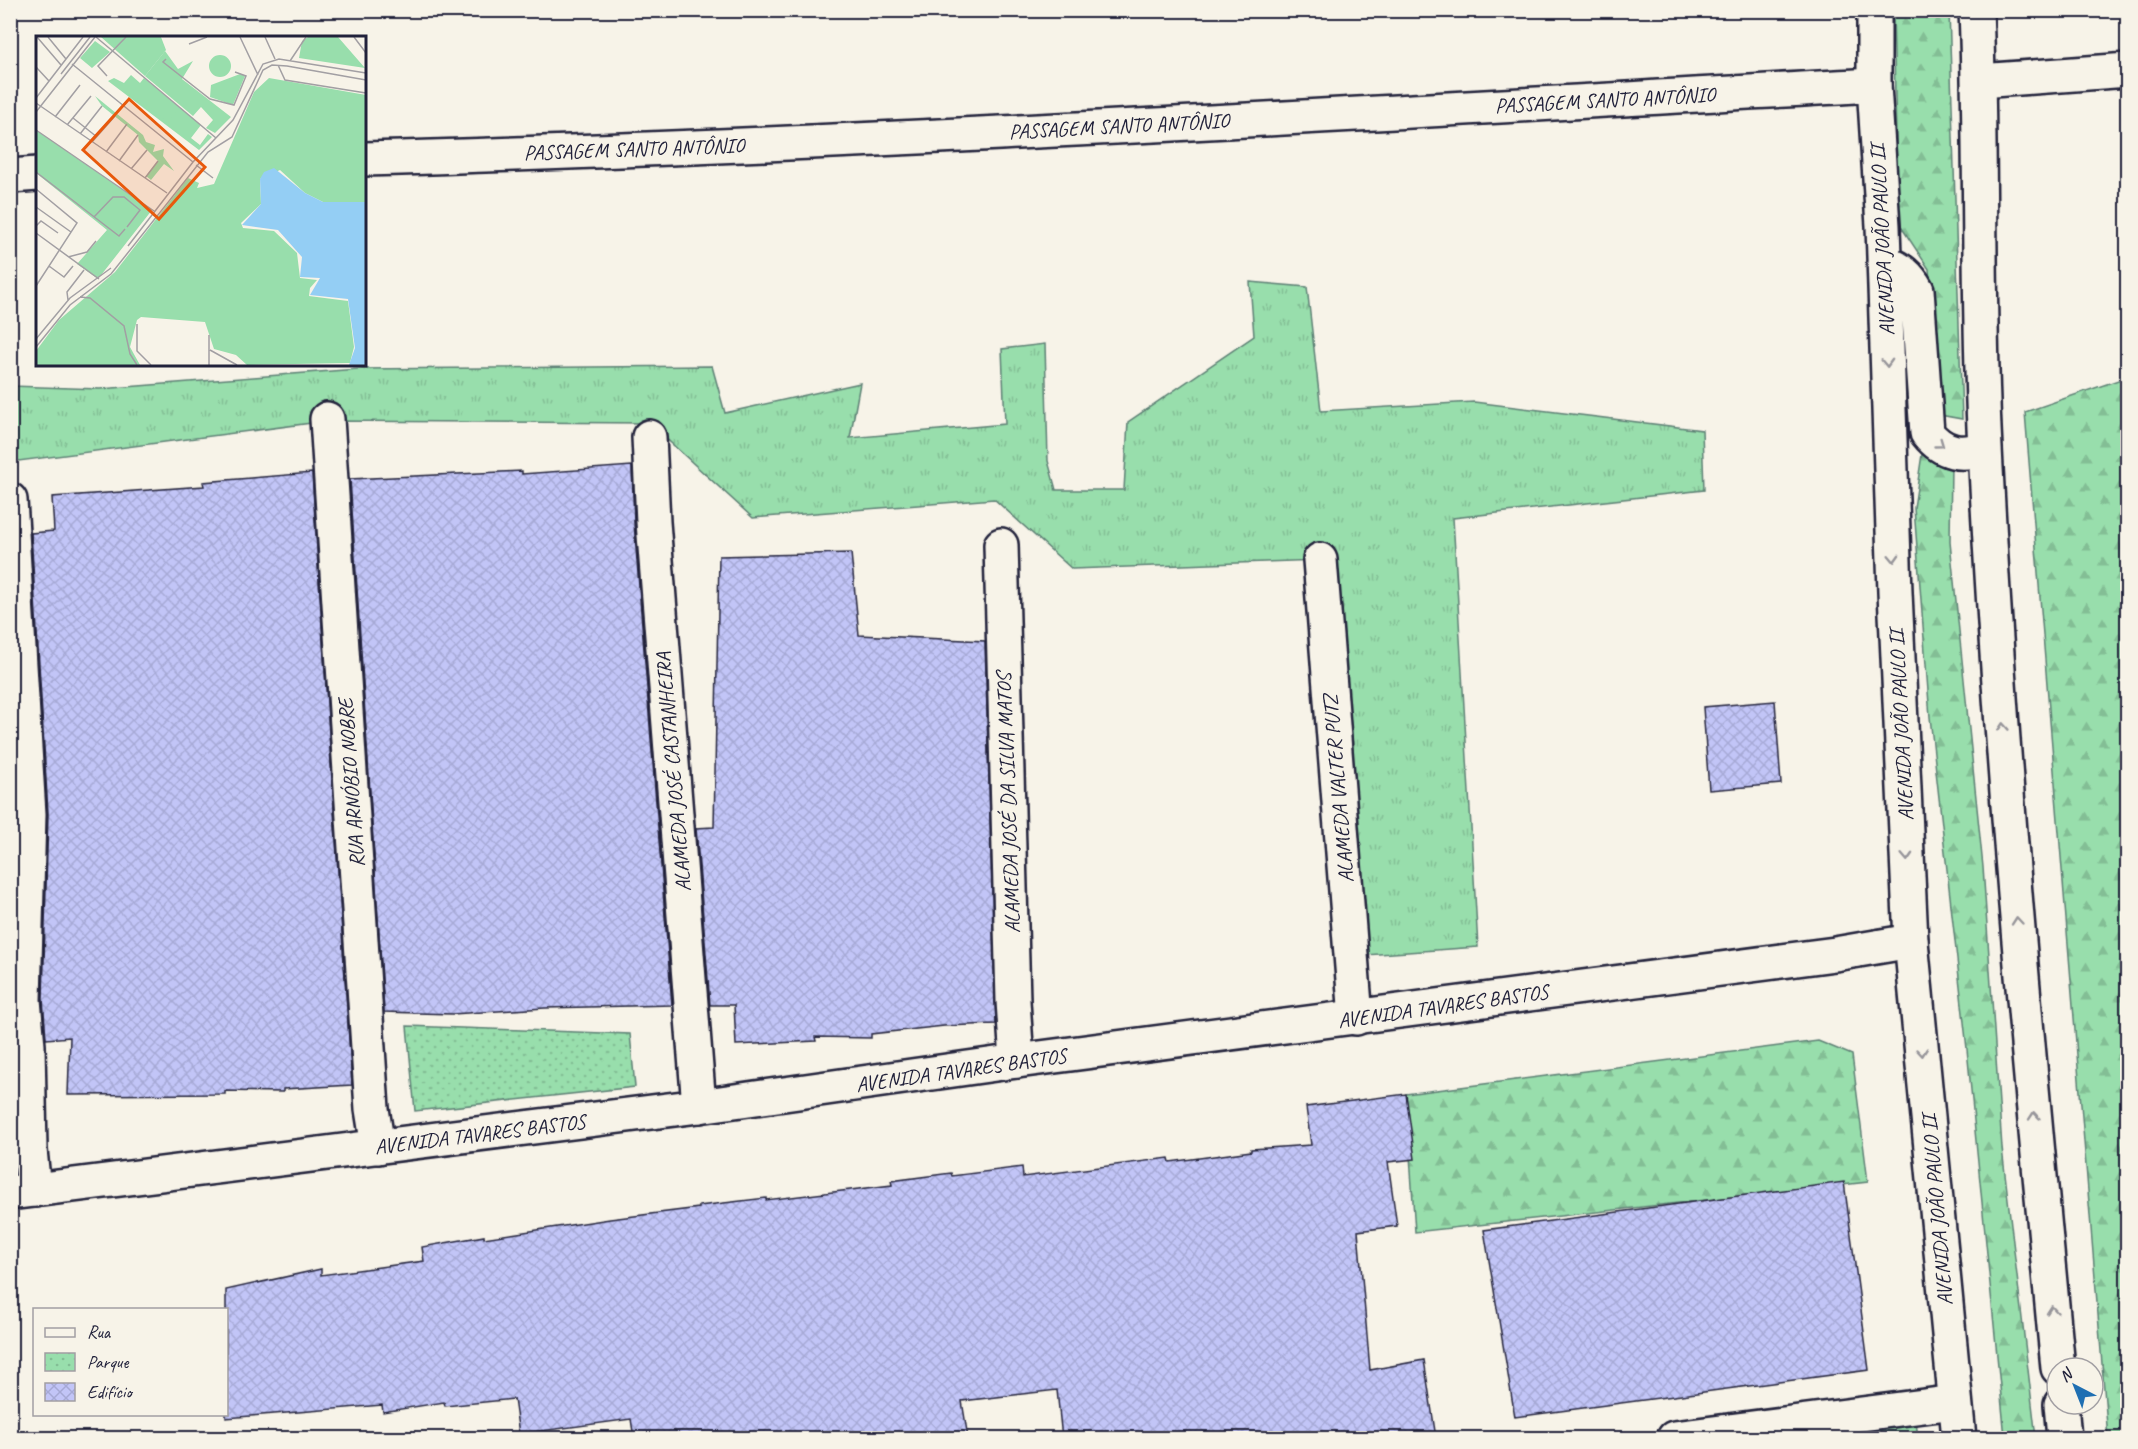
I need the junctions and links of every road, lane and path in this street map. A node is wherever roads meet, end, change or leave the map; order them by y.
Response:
1 (1874, 10) edge
2 (1976, 10) edge
3 (2127, 70) edge
4 (1979, 81) junction
5 (1874, 86) junction
6 (366, 159) edge
7 (36, 174) edge
8 (10, 176) edge
9 (1884, 262) junction
10 (327, 419) dead end
11 (649, 437) dead end
12 (1985, 447) junction
13 (10, 500) edge
14 (1000, 545) dead end
15 (1320, 560) dead end
16 (1911, 941) junction
17 (1356, 1018) junction
18 (19, 1047) edge
19 (1017, 1061) junction
20 (699, 1106) junction
21 (378, 1147) junction
22 (22, 1192) edge
23 (2057, 1356) edge
24 (1955, 1402) junction
25 (2062, 1416) edge
26 (1674, 1438) edge
27 (1959, 1438) edge
28 (2064, 1438) edge

1 - 5 street, AVENIDA JOÃO PAULO II
2 - 4 street
3 - 4 street
4 - 12 street
5 - 6 street, PASSAGEM SANTO ANTÔNIO
5 - 9 street, AVENIDA JOÃO PAULO II
7 - 8 street
9 -> 12 street
9 -> 16 street, AVENIDA JOÃO PAULO II
10 - 21 street, RUA ARNÓBIO NOBRE
11 - 20 street, ALAMEDA JOSÉ CASTANHEIRA
23 -> 12 street
13 - 18 street
14 - 19 street, ALAMEDA JOSÉ DA SILVA MATOS
15 - 17 street, ALAMEDA VALTER PUTZ
16 - 17 street, AVENIDA TAVARES BASTOS
16 -> 24 street, AVENIDA JOÃO PAULO II
17 - 19 street, AVENIDA TAVARES BASTOS
18 - 22 street
19 - 20 street, AVENIDA TAVARES BASTOS
20 - 21 street, AVENIDA TAVARES BASTOS
21 - 22 street, AVENIDA TAVARES BASTOS
24 - 26 street
24 - 27 street, AVENIDA JOÃO PAULO II
25 - 28 street

